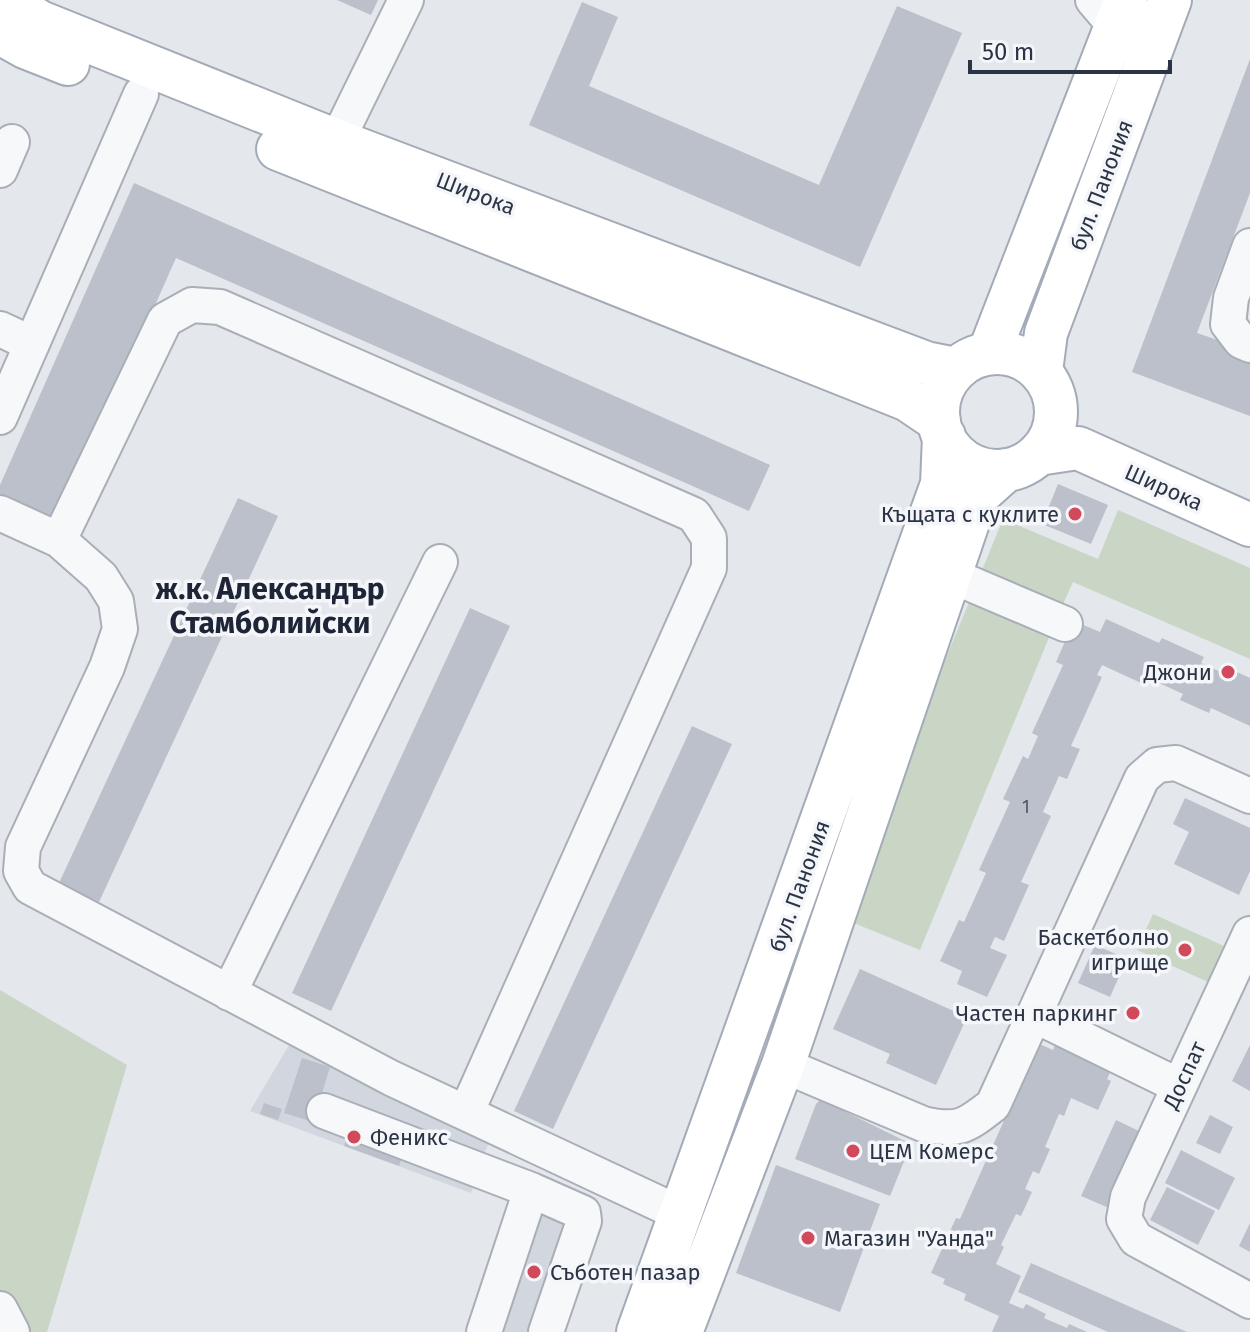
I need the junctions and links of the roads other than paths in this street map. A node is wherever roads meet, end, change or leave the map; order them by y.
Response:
1 (3, 0) edge
2 (406, 0) edge
3 (1170, 0) edge
4 (1111, 9) edge
5 (0, 33) edge
6 (141, 94) junction
7 (330, 154) junction
8 (1250, 246) edge
9 (0, 329) edge
10 (32, 344) junction
11 (1250, 345) edge
12 (972, 361) junction
13 (1049, 389) junction
14 (0, 417) edge
15 (941, 428) junction
16 (1041, 457) junction
17 (0, 513) edge
18 (1250, 525) edge
19 (59, 540) junction
20 (440, 562) dead end
21 (950, 575) junction
22 (1065, 624) dead end
23 (1250, 796) edge
24 (11, 868) edge
25 (1250, 934) edge
26 (229, 993) junction
27 (1034, 1015) junction
28 (783, 1065) junction
29 (391, 1078) junction
30 (1179, 1086) junction
31 (324, 1111) dead end
32 (466, 1113) junction
33 (374, 1129) junction
34 (531, 1190) junction
35 (681, 1214) junction
36 (1250, 1301) edge
37 (0, 1309) edge
38 (12, 1332) edge
39 (484, 1332) edge
40 (546, 1332) edge
41 (638, 1332) edge
42 (681, 1332) edge

1 - 7 main road, Широка
2 - 7 street
3 - 13 main road, бул. Панония
4 - 12 main road, бул. Панония
5 - 6 main road, Широка
6 - 7 main road, Широка
6 - 10 street
7 - 12 main road, Широка
7 - 15 main road, Широка
8 - 11 street
9 - 10 street
10 - 14 street
12 - 13 main road
12 - 15 main road, бул. Панония
13 - 16 main road
15 - 16 main road
15 - 35 main road, бул. Панония
16 - 18 main road, Широка
16 - 21 main road, бул. Панония
17 - 19 street
19 - 24 street
19 - 32 street
20 - 26 street
21 - 22 street
21 - 28 main road, бул. Панония
23 - 27 street
24 - 26 street
25 - 30 street, Доспат
26 - 29 street
27 - 28 street
27 - 30 street
28 - 42 main road, бул. Панония
29 - 32 street
29 - 33 street
30 - 36 street, Доспат
31 - 33 street
32 - 35 street
33 - 34 street
34 - 39 street
34 - 40 street
35 - 41 main road, бул. Панония
37 - 38 street

